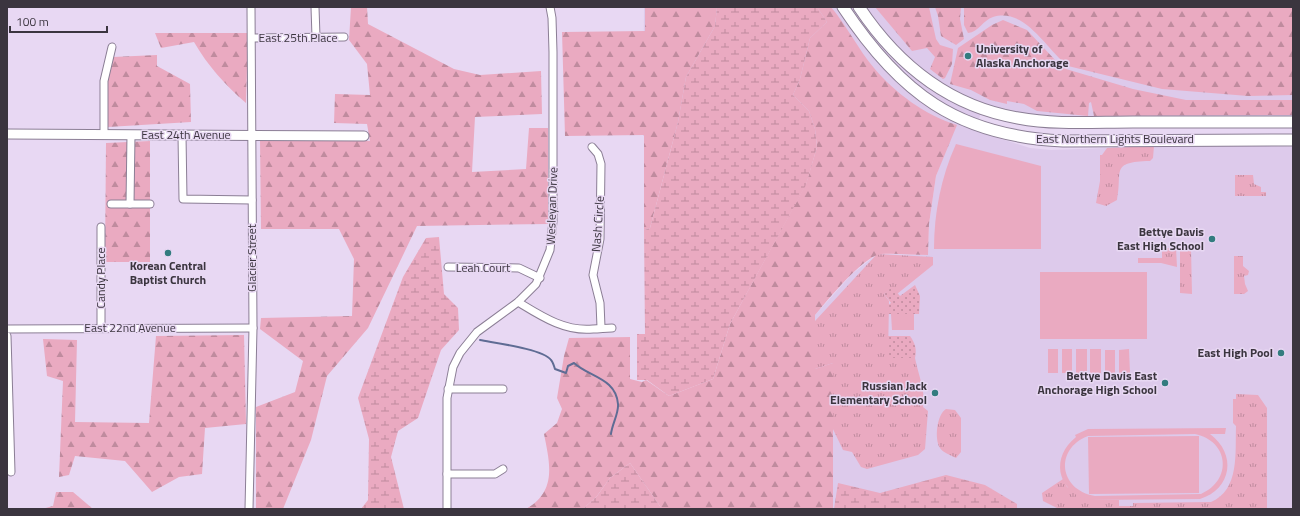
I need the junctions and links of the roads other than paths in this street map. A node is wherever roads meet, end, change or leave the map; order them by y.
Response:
1 (252, 7) edge
2 (315, 7) edge
3 (550, 7) edge
4 (843, 7) edge
5 (859, 7) edge
6 (316, 37) junction
7 (344, 37) dead end
8 (252, 38) junction
9 (112, 48) dead end
10 (1293, 122) edge
11 (7, 134) edge
12 (104, 135) junction
13 (131, 135) junction
14 (182, 135) junction
15 (251, 135) junction
16 (364, 136) dead end
17 (1293, 140) edge
18 (592, 147) dead end
19 (252, 200) junction
20 (111, 204) dead end
21 (130, 204) junction
22 (150, 204) dead end
23 (101, 227) dead end
24 (448, 267) dead end
25 (540, 278) junction
26 (518, 302) junction
27 (600, 327) junction
28 (101, 328) junction
29 (253, 328) junction
30 (612, 328) dead end
31 (7, 329) edge
32 (7, 336) edge
33 (448, 388) junction
34 (503, 389) dead end
35 (503, 470) dead end
36 (11, 472) dead end
37 (447, 474) junction
38 (249, 509) edge
39 (447, 509) edge

1 - 8 street, Glacier Street
2 - 6 street
3 - 25 street, Wesleyan Drive
4 - 17 main road, East Northern Lights Boulevard
5 - 10 main road, East Northern Lights Boulevard
6 - 7 street, East 25th Place
6 - 8 street, East 25th Place
8 - 15 street, Glacier Street
9 - 12 street
11 - 12 street, East 24th Avenue
12 - 13 street, East 24th Avenue
13 - 14 street, East 24th Avenue
13 - 21 street
14 - 15 street, East 24th Avenue
14 - 19 street
15 - 16 street, East 24th Avenue
15 - 19 street, Glacier Street
18 - 27 street, Nash Circle
19 - 29 street, Glacier Street
20 - 21 street
21 - 22 street
23 - 28 street, Candy Place
24 - 25 street, Leah Court
25 - 26 street, Wesleyan Drive
26 - 27 street
26 - 33 street, Wesleyan Drive
27 - 30 street
28 - 29 street, East 22nd Avenue
28 - 31 street, East 22nd Avenue
29 - 38 street, Glacier Street
32 - 36 street
33 - 34 street
33 - 37 street, Wesleyan Drive
35 - 37 street
37 - 39 street, Wesleyan Drive

